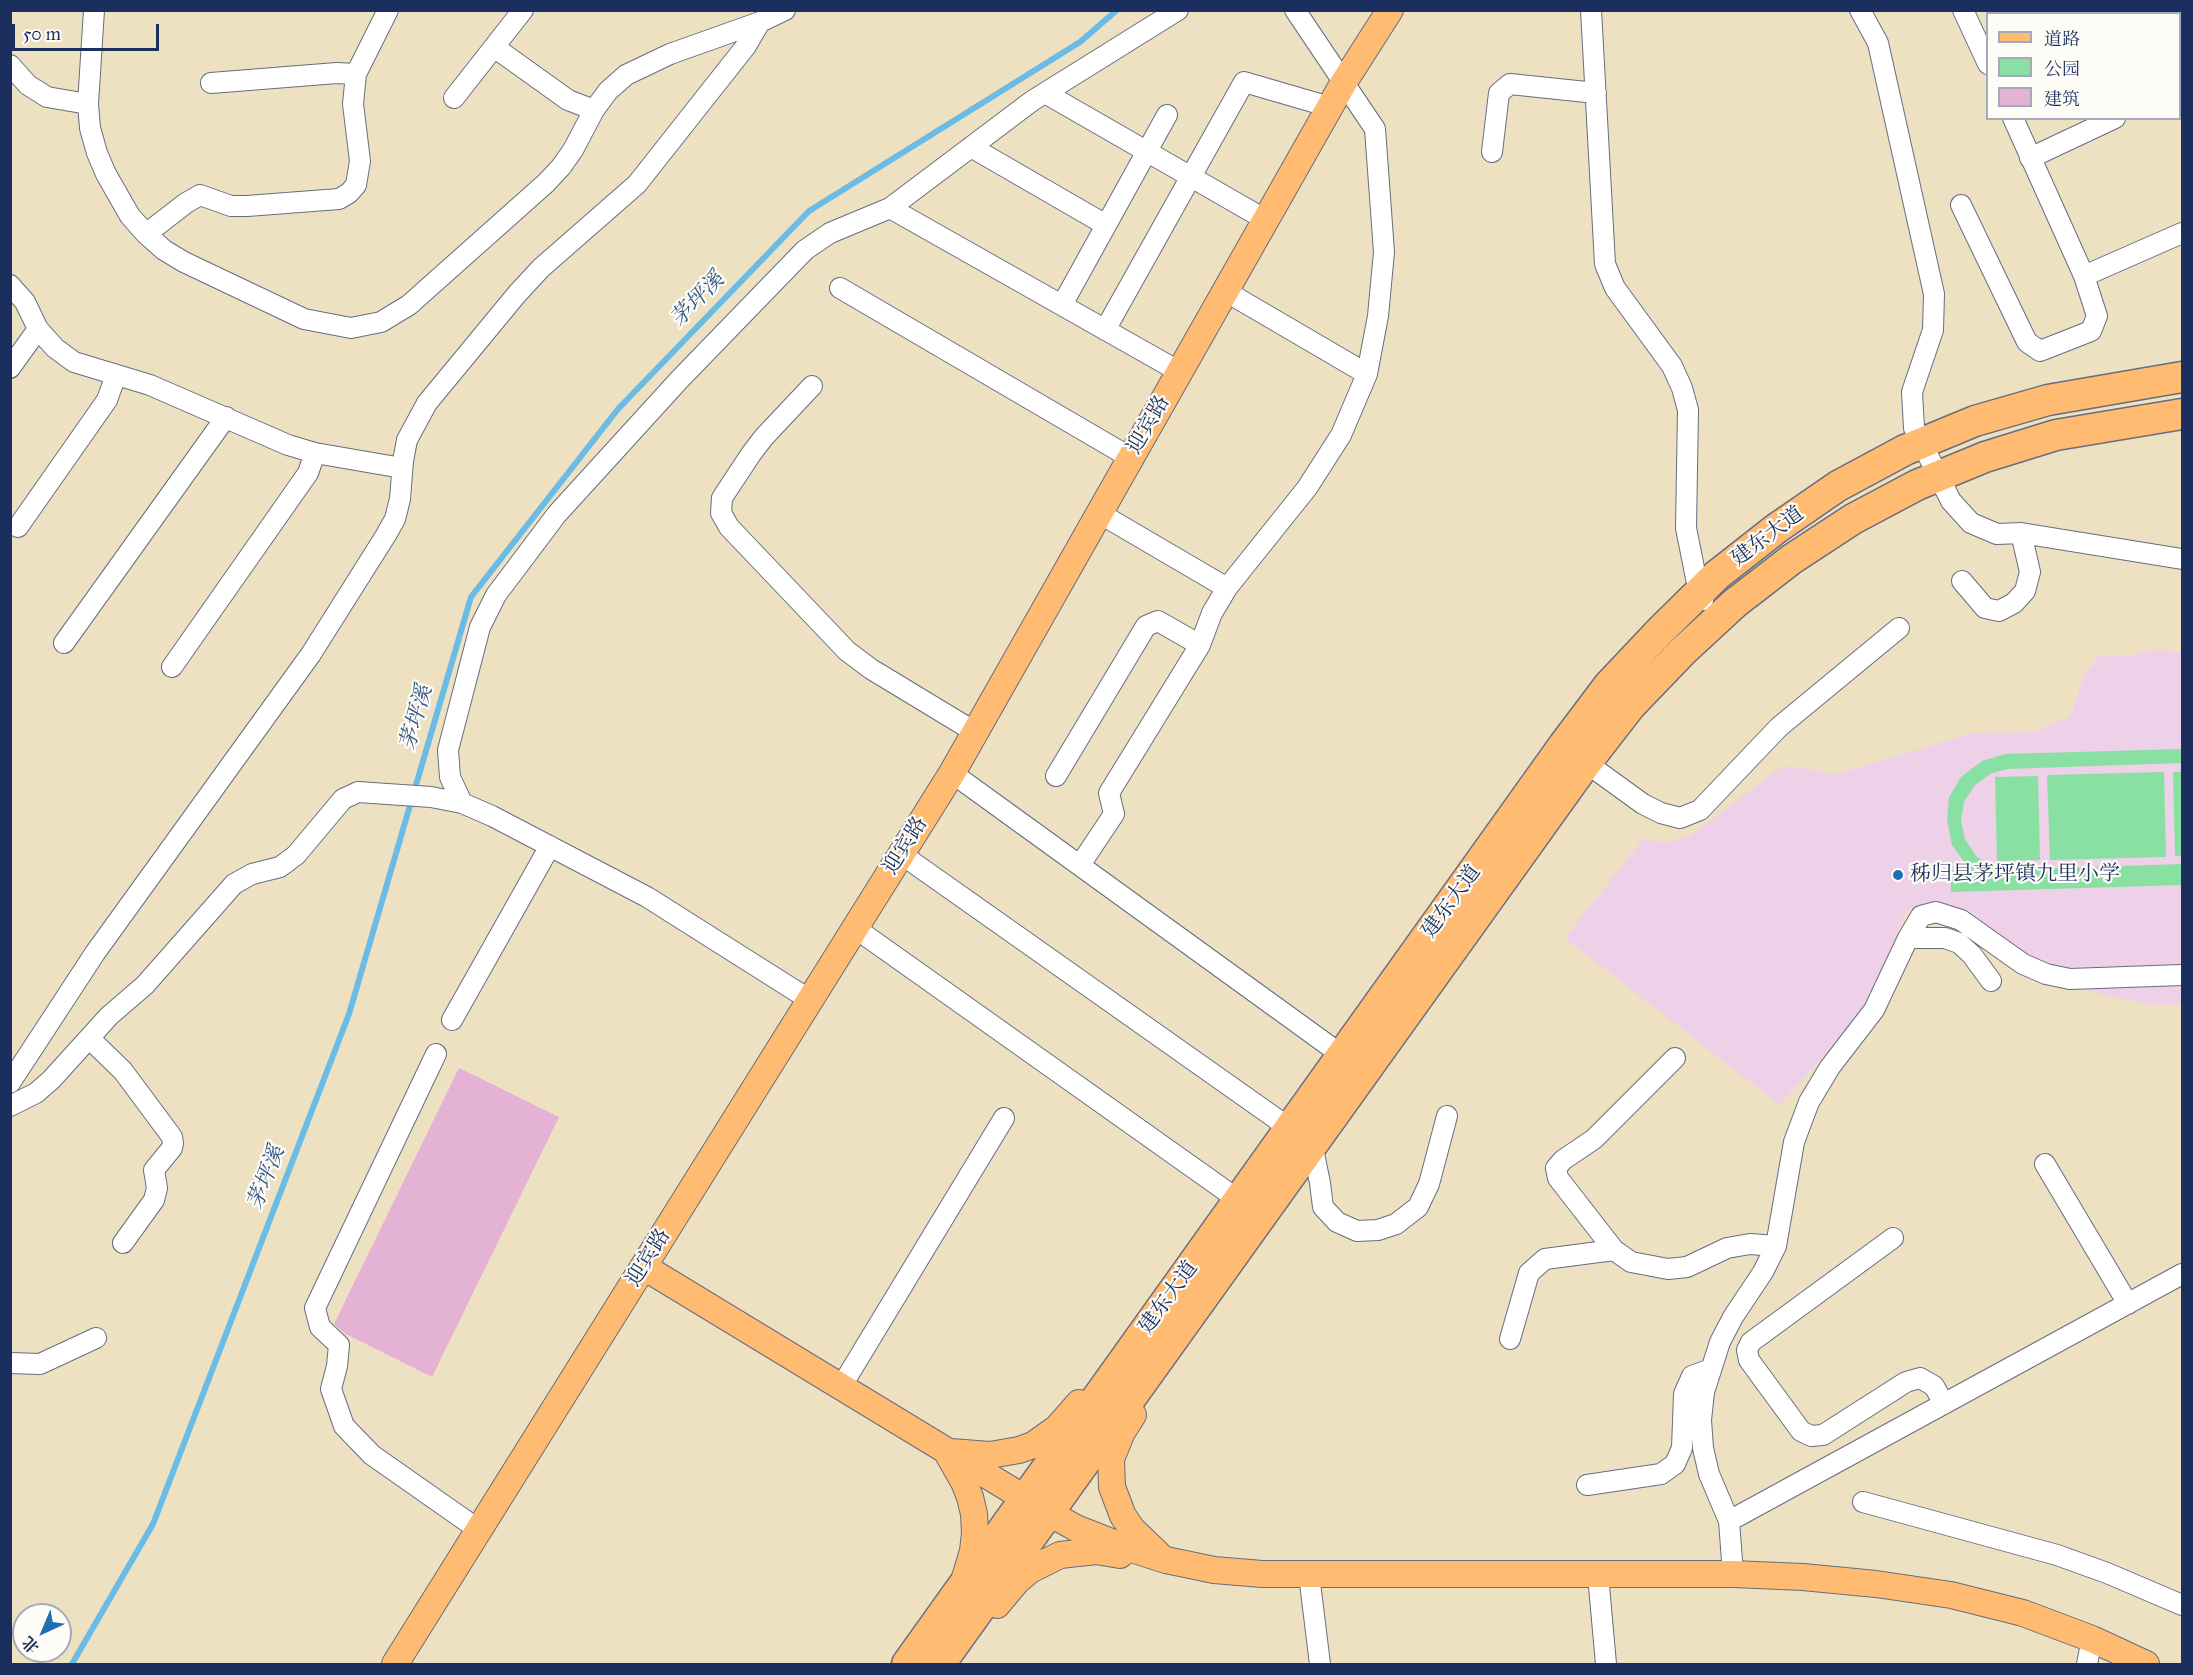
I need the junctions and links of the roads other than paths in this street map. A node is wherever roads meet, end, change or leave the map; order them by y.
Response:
1 (94, 10) edge
2 (388, 10) edge
3 (523, 10) edge
4 (785, 10) edge
5 (1178, 10) edge
6 (1295, 10) edge
7 (1390, 10) edge
8 (1592, 10) edge
9 (1860, 10) edge
10 (1963, 10) edge
11 (760, 22) junction
12 (1981, 31) edge
13 (494, 47) junction
14 (1986, 54) edge
15 (10, 65) edge
16 (356, 74) junction
17 (211, 82) dead end
18 (1344, 82) junction
19 (1045, 93) junction
20 (1596, 93) junction
21 (454, 98) dead end
22 (88, 104) junction
23 (1330, 106) junction
24 (594, 110) junction
25 (1167, 115) dead end
26 (2014, 120) edge
27 (2111, 120) edge
28 (971, 147) junction
29 (1147, 151) junction
30 (1492, 152) dead end
31 (2030, 158) junction
32 (1191, 177) junction
33 (1961, 205) dead end
34 (890, 208) junction
35 (1266, 220) junction
36 (1106, 225) junction
37 (2182, 233) edge
38 (146, 234) junction
39 (2084, 276) junction
40 (10, 285) edge
41 (840, 288) dead end
42 (1225, 291) junction
43 (1062, 305) junction
44 (38, 329) junction
45 (1106, 330) junction
46 (10, 368) edge
47 (1180, 372) junction
48 (1367, 374) junction
49 (116, 375) junction
50 (2182, 377) edge
51 (812, 386) dead end
52 (2182, 414) edge
53 (226, 417) junction
54 (1921, 443) junction
55 (315, 453) junction
56 (1131, 458) junction
57 (402, 468) junction
58 (1937, 476) junction
59 (1099, 513) junction
60 (18, 527) dead end
61 (2021, 533) junction
62 (2182, 559) edge
63 (1962, 580) dead end
64 (1227, 588) junction
65 (1699, 593) junction
66 (1717, 620) junction
67 (1899, 628) dead end
68 (64, 644) dead end
69 (1200, 645) junction
70 (172, 667) dead end
71 (975, 732) junction
72 (1574, 754) junction
73 (952, 773) junction
74 (1056, 776) dead end
75 (462, 802) junction
76 (550, 846) junction
77 (901, 854) junction
78 (1080, 865) junction
79 (855, 928) junction
80 (1908, 938) junction
81 (2182, 975) edge
82 (1991, 981) dead end
83 (810, 1000) junction
84 (452, 1020) dead end
85 (89, 1038) junction
86 (436, 1054) dead end
87 (1675, 1058) dead end
88 (1353, 1064) junction
89 (10, 1083) edge
90 (10, 1106) edge
91 (1447, 1116) dead end
92 (1004, 1118) dead end
93 (1301, 1136) junction
94 (2045, 1164) dead end
95 (1250, 1208) junction
96 (1893, 1238) dead end
97 (123, 1243) dead end
98 (1776, 1246) junction
99 (1614, 1250) junction
100 (644, 1267) junction
101 (2182, 1274) edge
102 (2128, 1304) junction
103 (96, 1338) dead end
104 (1510, 1340) dead end
105 (1150, 1347) junction
106 (10, 1364) edge
107 (1711, 1369) junction
108 (841, 1387) junction
109 (1944, 1404) junction
110 (946, 1451) junction
111 (1587, 1485) dead end
112 (1863, 1502) dead end
113 (1037, 1506) junction
114 (1729, 1521) junction
115 (479, 1530) junction
116 (1166, 1560) junction
117 (1733, 1574) junction
118 (1309, 1575) junction
119 (1598, 1575) junction
120 (962, 1588) junction
121 (2182, 1605) edge
122 (2092, 1639) junction
123 (2133, 1662) edge
124 (940, 1664) edge
125 (395, 1665) edge
126 (907, 1665) edge
127 (1320, 1665) edge
128 (1606, 1665) edge
129 (2087, 1665) edge

1 - 22 street
2 - 16 street
3 - 13 street
4 - 11 street
5 - 19 street
6 - 18 street
7 - 18 main road, 迎宾路
8 - 20 street
9 - 54 street
10 - 12 street
11 - 24 street
11 - 57 street
12 - 14 street
13 - 21 street
13 - 24 street
15 - 22 street
16 - 17 street
16 - 38 street
18 - 23 main road, 迎宾路
18 - 48 street
19 - 28 street
19 - 29 street
20 - 30 street
20 - 65 street
22 - 38 street
23 - 32 street
23 - 35 main road, 迎宾路
24 - 38 street
25 - 29 street
26 - 31 street
27 - 31 street
28 - 34 street
28 - 36 street
29 - 32 street
29 - 36 street
31 - 39 street
32 - 35 street
32 - 45 street
33 - 39 street
34 - 43 street
34 - 75 street
35 - 42 main road, 迎宾路
36 - 43 street
37 - 39 street
40 - 44 street
41 - 56 street
42 - 47 main road, 迎宾路
42 - 48 street
43 - 45 street
44 - 46 street
44 - 49 street
45 - 47 street
47 - 56 main road, 迎宾路
48 - 64 street
49 - 53 street
49 - 60 street
50 - 54 highway, 建东大道
51 - 71 street
52 - 58 highway, 建东大道
53 - 55 street
53 - 68 street
54 - 58 street
54 - 65 highway, 建东大道
55 - 57 street
55 - 70 street
56 - 59 main road, 迎宾路
57 - 89 street
58 - 61 street
58 - 66 highway, 建东大道
59 - 64 street
59 - 71 main road, 迎宾路
61 - 62 street
61 - 63 street
64 - 69 street
65 - 66 street
65 - 72 highway, 建东大道
66 - 72 highway, 建东大道
67 - 72 street
69 - 74 street
69 - 78 street
71 - 73 main road, 迎宾路
72 - 88 highway, 建东大道
73 - 77 main road, 迎宾路
73 - 78 street
75 - 76 street
75 - 85 street
76 - 83 street
76 - 84 street
77 - 79 main road, 迎宾路
77 - 93 street
78 - 88 street
79 - 83 main road, 迎宾路
79 - 95 street
80 - 81 street
80 - 82 street
80 - 98 street
83 - 100 main road, 迎宾路
85 - 90 street
85 - 97 street
86 - 115 street
87 - 99 street
88 - 93 highway, 建东大道
91 - 93 street
92 - 108 street
93 - 95 highway, 建东大道
94 - 102 street
95 - 105 highway, 建东大道
96 - 109 street
98 - 99 street
98 - 107 street
99 - 104 street
100 - 108 main road
100 - 115 main road, 迎宾路
101 - 102 street
102 - 109 street
103 - 106 street
105 - 110 main road
105 - 113 highway, 建东大道
105 - 116 main road
107 - 111 street
107 - 114 street
108 - 110 main road
109 - 114 street
110 - 113 main road
110 - 120 main road
112 - 121 street
113 - 116 main road
113 - 120 highway, 建东大道
113 - 124 highway, 建东大道
114 - 117 street
115 - 125 main road, 迎宾路
116 - 118 main road
116 - 124 main road
117 - 119 main road
117 - 122 main road
118 - 119 main road
118 - 127 street
119 - 128 street
120 - 126 highway, 建东大道
122 - 123 main road
122 - 129 street

